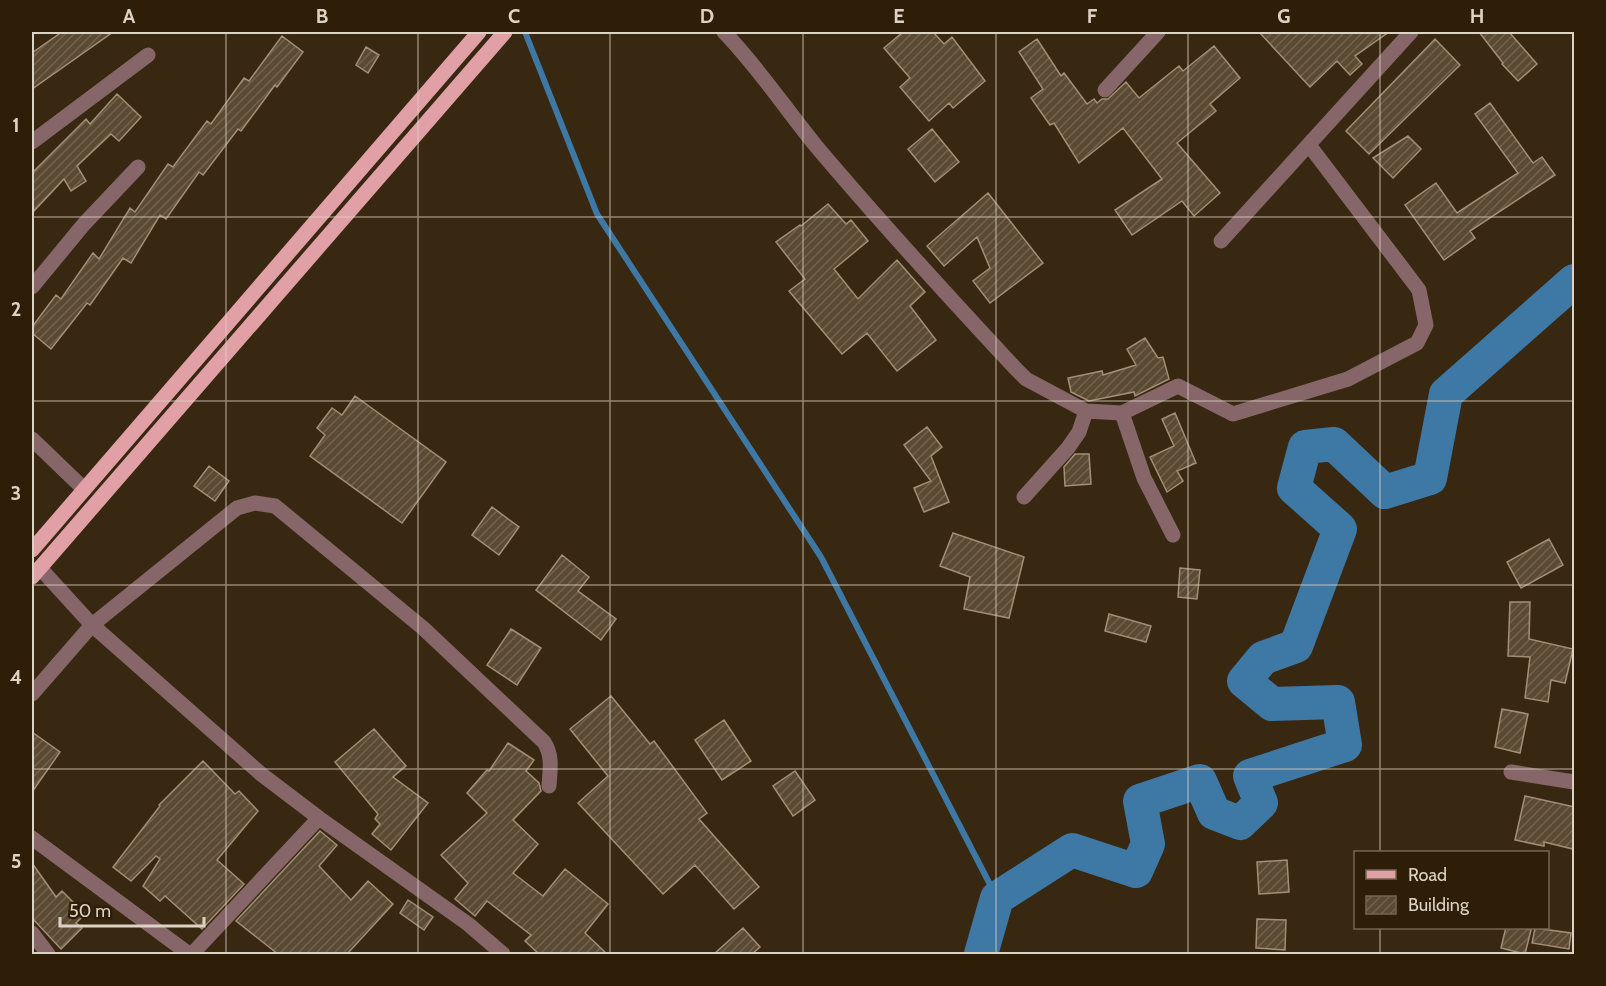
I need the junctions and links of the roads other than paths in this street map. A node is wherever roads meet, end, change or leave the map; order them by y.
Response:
1 (479, 32) edge
2 (505, 32) edge
3 (724, 32) edge
4 (1158, 32) edge
5 (1412, 32) edge
6 (148, 55) dead end
7 (1105, 90) dead end
8 (32, 142) edge
9 (1309, 145) junction
10 (138, 167) dead end
11 (1221, 241) dead end
12 (32, 287) edge
13 (1086, 411) junction
14 (1122, 413) junction
15 (32, 439) edge
16 (84, 489) junction
17 (1024, 497) dead end
18 (1173, 536) dead end
19 (32, 550) edge
20 (36, 572) edge
21 (92, 625) junction
22 (32, 694) edge
23 (1511, 772) dead end
24 (1575, 782) edge
25 (549, 786) dead end
26 (319, 818) junction
27 (32, 838) edge
28 (32, 933) edge
29 (486, 949) edge
30 (48, 954) edge
31 (191, 954) edge
32 (503, 954) edge

1 - 16 main road
2 - 20 main road
3 - 13 street
4 - 7 street
5 - 9 street
6 - 8 street
9 - 11 street
9 - 14 street
10 - 12 street
13 - 14 street
13 - 17 street
14 - 18 street
15 - 16 street
16 - 19 main road
20 - 21 street
21 - 22 street
21 - 25 street
21 - 26 street
23 - 24 street
26 - 29 street
26 - 31 street
27 - 31 street
28 - 30 street
29 - 32 street

